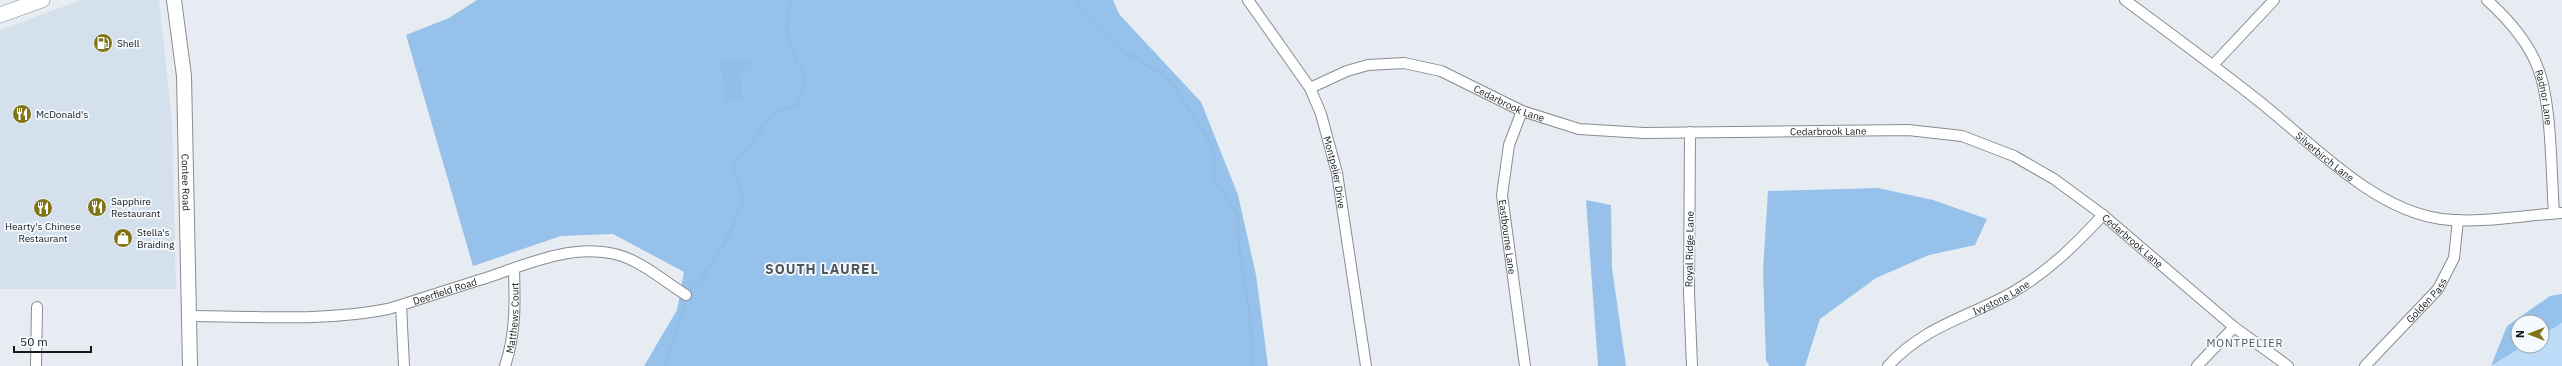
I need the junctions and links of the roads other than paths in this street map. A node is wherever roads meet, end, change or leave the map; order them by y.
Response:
1 (42, 0) edge
2 (174, 0) edge
3 (1248, 0) edge
4 (2126, 0) edge
5 (2274, 0) edge
6 (2488, 0) edge
7 (0, 15) edge
8 (2213, 65) junction
9 (1310, 88) junction
10 (1522, 111) junction
11 (1690, 132) junction
12 (2558, 213) edge
13 (2104, 215) junction
14 (2458, 220) junction
15 (514, 269) junction
16 (686, 295) dead end
17 (401, 305) junction
18 (37, 307) dead end
19 (189, 316) junction
20 (2234, 327) junction
21 (36, 366) edge
22 (190, 366) edge
23 (404, 366) edge
24 (505, 366) edge
25 (1366, 366) edge
26 (1525, 366) edge
27 (1692, 366) edge
28 (1888, 366) edge
29 (2197, 366) edge
30 (2288, 366) edge
31 (2365, 366) edge

1 - 7 main road
2 - 19 street, Contee Road
3 - 9 street, Montpelier Drive
4 - 8 street, Silverbirch Lane
5 - 8 street
6 - 12 street, Radnor Lane
8 - 14 street, Silverbirch Lane
9 - 10 street, Cedarbrook Lane
9 - 25 street, Montpelier Drive
10 - 11 street, Cedarbrook Lane
10 - 26 street, Eastbourne Lane
11 - 13 street, Cedarbrook Lane
11 - 27 street, Royal Ridge Lane
12 - 14 street, Silverbirch Lane
13 - 20 street, Cedarbrook Lane
13 - 28 street, Ivystone Lane
14 - 31 street, Golden Pass
15 - 16 street, Deerfield Road
15 - 17 street, Deerfield Road
15 - 24 street, Matthews Court
17 - 19 street, Deerfield Road
17 - 23 street
18 - 21 street
19 - 22 street, Contee Road
20 - 29 street
20 - 30 street, Cedarbrook Lane

